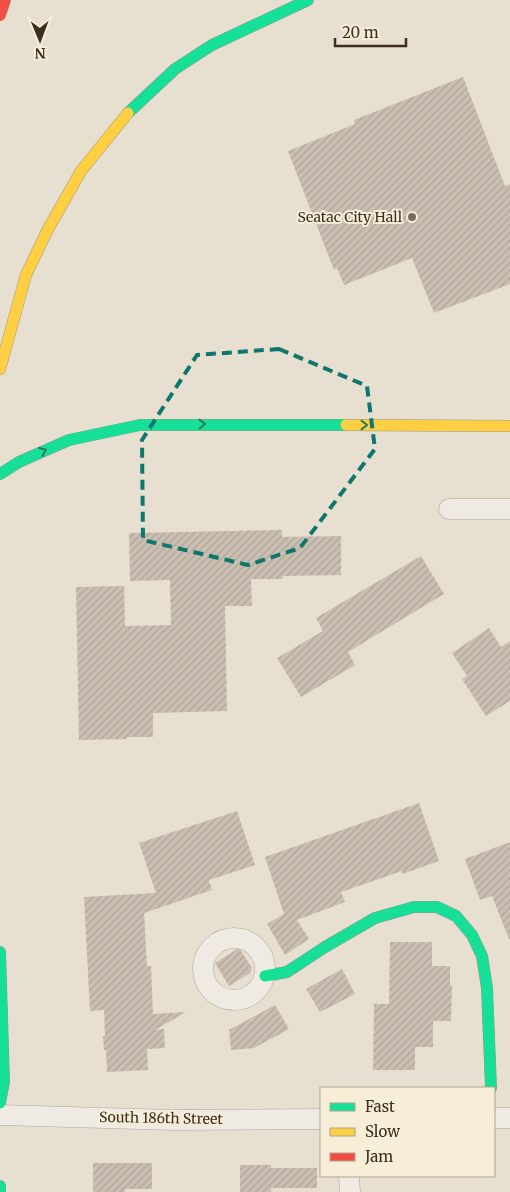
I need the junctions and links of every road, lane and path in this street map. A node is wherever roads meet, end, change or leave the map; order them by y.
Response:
1 (5, 0) edge
2 (308, 0) edge
3 (0, 14) edge
4 (0, 370) edge
5 (510, 426) edge
6 (0, 474) edge
7 (449, 509) dead end
8 (510, 509) edge
9 (0, 952) edge
10 (265, 976) dead end
11 (490, 1087) edge
12 (0, 1103) edge
13 (0, 1115) edge
14 (495, 1118) edge
15 (510, 1118) edge
16 (320, 1119) edge
17 (349, 1177) edge
18 (0, 1186) edge
19 (0, 1192) edge
20 (350, 1192) edge

1 - 3 main road
2 - 4 main road
6 -> 5 main road
7 - 8 street
9 - 12 main road
10 - 11 main road
13 - 16 street, South 186th Street
14 - 15 street
17 - 20 street
18 - 19 main road

